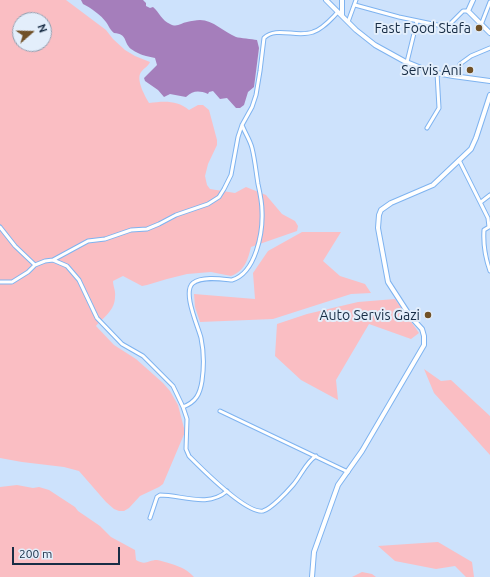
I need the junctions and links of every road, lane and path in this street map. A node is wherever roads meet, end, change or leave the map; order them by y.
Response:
1 (326, 0) edge
2 (342, 0) edge
3 (356, 0) edge
4 (472, 0) edge
5 (490, 2) edge
6 (354, 4) junction
7 (468, 11) junction
8 (340, 14) junction
9 (417, 21) junction
10 (348, 22) junction
11 (481, 25) junction
12 (490, 34) edge
13 (490, 48) edge
14 (407, 62) junction
15 (460, 64) dead end
16 (437, 73) junction
17 (490, 81) edge
18 (490, 95) edge
19 (242, 126) junction
20 (427, 128) dead end
21 (459, 160) junction
22 (490, 195) edge
23 (481, 202) junction
24 (0, 227) edge
25 (53, 260) junction
26 (35, 265) junction
27 (490, 271) edge
28 (0, 282) edge
29 (184, 407) junction
30 (220, 411) dead end
31 (316, 456) junction
32 (348, 472) junction
33 (227, 491) junction
34 (150, 518) dead end
35 (312, 577) edge

1 - 8 street
2 - 8 street
3 - 6 street
4 - 7 street
5 - 11 street
6 - 9 street
6 - 10 street
7 - 9 street
7 - 11 street
8 - 10 street
8 - 19 street
9 - 14 street
10 - 14 street
11 - 12 street
13 - 15 street
14 - 16 street
16 - 17 street
16 - 20 street
18 - 21 street
19 - 25 street
19 - 29 street
21 - 23 street
21 - 32 street
22 - 23 street
23 - 27 street
24 - 26 street
25 - 26 street
25 - 29 street
26 - 28 street
29 - 33 street
30 - 31 street
31 - 32 street
31 - 33 street
32 - 35 street
33 - 34 street

